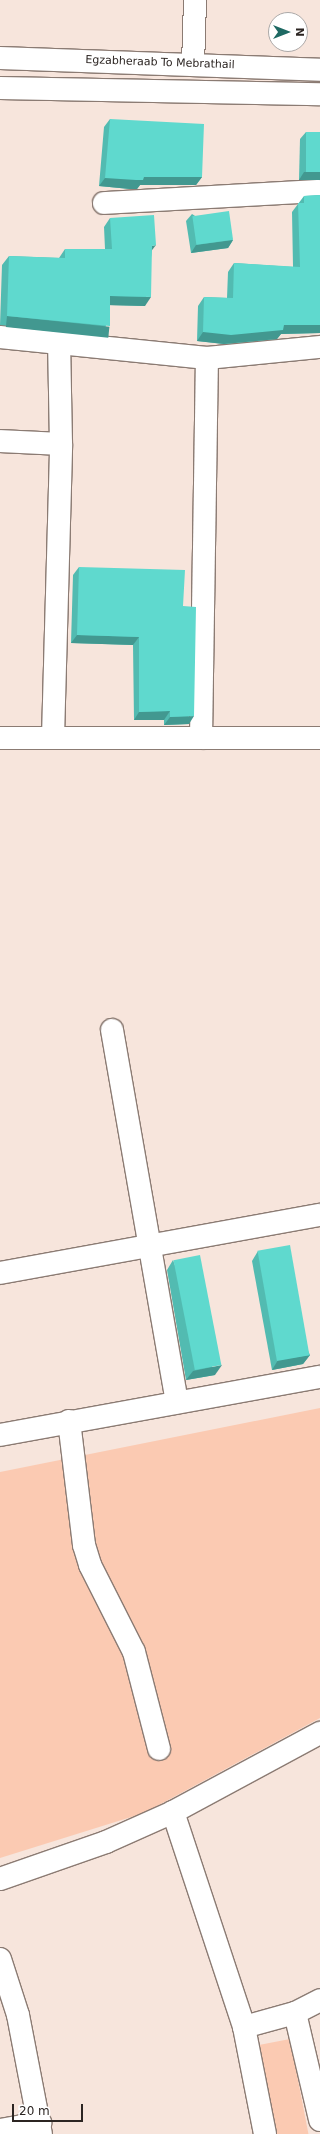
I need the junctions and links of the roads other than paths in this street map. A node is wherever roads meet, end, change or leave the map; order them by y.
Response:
1 (195, 0) edge
2 (0, 58) edge
3 (193, 65) junction
4 (320, 70) edge
5 (0, 88) edge
6 (320, 94) edge
7 (320, 191) edge
8 (104, 203) dead end
9 (0, 337) edge
10 (59, 343) junction
11 (320, 347) edge
12 (207, 358) junction
13 (0, 441) edge
14 (61, 444) junction
15 (0, 738) edge
16 (53, 738) junction
17 (201, 738) junction
18 (320, 738) edge
19 (112, 1030) dead end
20 (320, 1216) edge
21 (147, 1245) junction
22 (0, 1273) edge
23 (320, 1377) edge
24 (177, 1402) junction
25 (69, 1421) junction
26 (0, 1435) edge
27 (320, 1733) edge
28 (159, 1749) dead end
29 (174, 1812) junction
30 (0, 1879) edge
31 (0, 1959) edge
32 (320, 2000) edge
33 (295, 2013) junction
34 (244, 2027) junction
35 (320, 2120) edge
36 (41, 2129) edge
37 (0, 2130) edge
38 (265, 2134) edge

1 - 3 street
2 - 3 street, Egzabheraab To Mebrathail
3 - 4 street, Egzabheraab To Mebrathail
5 - 6 street
7 - 8 street
9 - 10 street
10 - 12 street
10 - 14 street
11 - 12 street
12 - 17 street
13 - 14 street
14 - 16 street
15 - 16 street
16 - 17 street
17 - 18 street
19 - 21 street
20 - 21 street
21 - 22 street
21 - 24 street
23 - 24 street
24 - 25 street
25 - 26 street
25 - 28 street
27 - 29 street
29 - 30 street
29 - 34 street
31 - 36 street
32 - 33 street
33 - 34 street
33 - 35 street
34 - 38 street
36 - 37 street

